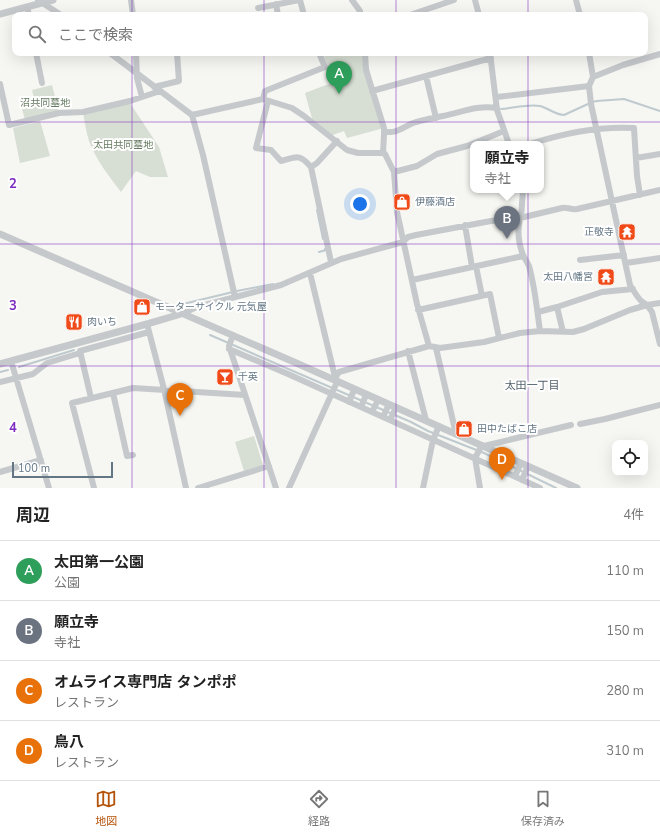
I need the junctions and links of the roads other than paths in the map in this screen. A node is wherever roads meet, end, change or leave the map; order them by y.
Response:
1 (53, 0) edge
2 (131, 0) edge
3 (300, 0) edge
4 (352, 0) edge
5 (454, 0) edge
6 (475, 0) edge
7 (576, 0) edge
8 (285, 1) edge
9 (41, 2) edge
10 (438, 3) edge
11 (276, 4) junction
12 (27, 7) junction
13 (258, 8) dead end
14 (28, 12) edge
15 (56, 12) edge
16 (133, 12) edge
17 (277, 12) edge
18 (303, 12) edge
19 (360, 12) edge
20 (417, 12) edge
21 (478, 12) edge
22 (579, 12) edge
23 (0, 14) edge
24 (660, 54) edge
25 (37, 56) edge
26 (114, 56) edge
27 (136, 56) edge
28 (177, 56) edge
29 (320, 56) edge
30 (365, 56) edge
31 (487, 56) edge
32 (490, 56) edge
33 (589, 56) edge
34 (137, 74) junction
35 (426, 76) junction
36 (593, 77) junction
37 (42, 83) dead end
38 (0, 84) edge
39 (589, 86) junction
40 (157, 89) junction
41 (372, 91) junction
42 (142, 97) junction
43 (496, 98) junction
44 (265, 100) junction
45 (497, 108) junction
46 (192, 115) junction
47 (436, 118) junction
48 (595, 129) junction
49 (384, 131) junction
50 (504, 131) junction
51 (337, 141) junction
52 (479, 141) edge
53 (508, 141) edge
54 (540, 141) edge
55 (470, 145) edge
56 (382, 153) junction
57 (660, 154) edge
58 (636, 158) junction
59 (311, 167) junction
60 (394, 172) junction
61 (660, 190) edge
62 (523, 193) edge
63 (640, 195) junction
64 (612, 202) junction
65 (521, 218) junction
66 (465, 225) junction
67 (0, 234) edge
68 (403, 242) junction
69 (624, 255) junction
70 (523, 256) junction
71 (660, 258) edge
72 (580, 260) dead end
73 (331, 262) junction
74 (626, 263) junction
75 (474, 266) junction
76 (310, 273) junction
77 (412, 280) junction
78 (633, 289) junction
79 (234, 293) junction
80 (482, 296) junction
81 (660, 303) edge
82 (647, 305) junction
83 (557, 307) junction
84 (418, 310) junction
85 (538, 312) junction
86 (181, 314) junction
87 (147, 324) junction
88 (540, 331) junction
89 (149, 332) junction
90 (563, 332) junction
91 (659, 332) edge
92 (499, 338) junction
93 (78, 343) junction
94 (230, 343) junction
95 (660, 344) edge
96 (429, 346) junction
97 (436, 348) junction
98 (408, 351) junction
99 (80, 352) junction
100 (11, 361) junction
101 (285, 361) junction
102 (0, 364) edge
103 (292, 364) junction
104 (281, 370) junction
105 (288, 374) junction
106 (16, 378) junction
107 (335, 381) junction
108 (0, 382) edge
109 (164, 389) junction
110 (353, 392) junction
111 (113, 393) junction
112 (245, 394) junction
113 (332, 394) junction
114 (365, 397) junction
115 (91, 398) junction
116 (349, 402) junction
117 (377, 402) junction
118 (660, 405) edge
119 (361, 407) junction
120 (391, 408) junction
121 (372, 412) junction
122 (383, 417) junction
123 (390, 420) junction
124 (426, 420) junction
125 (580, 424) dead end
126 (571, 426) dead end
127 (438, 429) junction
128 (456, 434) junction
129 (433, 440) junction
130 (482, 447) junction
131 (133, 455) dead end
132 (475, 458) junction
133 (506, 459) junction
134 (41, 460) junction
135 (269, 466) junction
136 (520, 466) junction
137 (527, 469) junction
138 (501, 470) junction
139 (0, 472) edge
140 (515, 476) junction
141 (522, 480) junction
142 (277, 487) edge
143 (49, 488) edge
144 (94, 488) edge
145 (186, 488) edge
146 (198, 488) edge
147 (290, 488) edge
148 (423, 488) edge
149 (480, 488) edge
150 (540, 488) edge
151 (577, 488) edge

1 - 9 street
2 - 16 street
3 - 8 street
3 - 18 street
4 - 19 street
5 - 10 street
6 - 21 street
7 - 22 street
8 - 11 street
9 - 12 street
9 - 15 street
10 - 20 street
11 - 13 street
11 - 17 street
12 - 14 street
12 - 23 street
24 - 36 street
25 - 37 street
26 - 34 street
27 - 34 street
28 - 40 street
29 - 44 street
30 - 41 street
31 - 35 street
32 - 43 street
33 - 36 street
34 - 40 street
34 - 42 street
35 - 41 street
35 - 47 street
36 - 39 street
38 - 42 street
39 - 43 street
39 - 48 street
40 - 42 street
40 - 46 street
41 - 49 street
43 - 45 street
44 - 46 street
44 - 51 street
44 - 59 street
45 - 47 street
45 - 50 street
46 - 79 street
47 - 49 street
48 - 54 street
48 - 58 street
48 - 64 street
49 - 56 street
50 - 52 street
50 - 53 street
51 - 56 street
51 - 59 street
55 - 60 street
56 - 60 street
57 - 58 street
58 - 63 street
59 - 73 street
60 - 68 street
61 - 63 street
62 - 65 street
63 - 64 street
64 - 65 street
64 - 69 street
65 - 66 street
65 - 70 street
66 - 68 street
66 - 75 street
67 - 86 street
68 - 73 street
68 - 77 street
69 - 72 street
69 - 74 street
70 - 75 street
70 - 85 street
71 - 74 street
73 - 76 street
74 - 78 street
75 - 77 street
75 - 80 street
76 - 79 street
76 - 107 street
77 - 84 street
78 - 82 street
78 - 83 street
79 - 86 street
80 - 84 street
80 - 92 street
81 - 82 street
82 - 90 street
82 - 91 street
83 - 85 street
83 - 90 street
84 - 96 street
85 - 88 street
86 - 87 street
86 - 94 street
87 - 89 street
87 - 93 street
88 - 90 street
88 - 92 street
89 - 99 street
89 - 109 street
91 - 95 street
92 - 97 street
93 - 99 street
93 - 100 street
94 - 101 street
94 - 104 street
94 - 112 street
96 - 97 street
96 - 98 street
97 - 128 street
98 - 107 street
98 - 124 street
99 - 106 street
99 - 115 street
100 - 102 street
100 - 106 street
101 - 103 street
101 - 104 street
103 - 105 street
103 - 107 street
104 - 105 street
105 - 113 street
106 - 108 street
106 - 134 street
107 - 110 street
107 - 113 street
109 - 111 street
109 - 112 street
109 - 145 street
110 - 114 street
110 - 116 street
111 - 115 street
111 - 131 street
112 - 135 street
113 - 116 street
113 - 147 street
114 - 117 street
114 - 119 street
115 - 144 street
116 - 119 street
117 - 120 street
117 - 121 street
118 - 125 street
119 - 121 street
120 - 122 street
120 - 123 street
120 - 124 street
121 - 122 street
122 - 123 street
123 - 129 street
124 - 127 street
126 - 130 street
127 - 128 street
127 - 129 street
128 - 130 street
129 - 132 street
129 - 148 street
130 - 132 street
130 - 133 street
132 - 138 street
132 - 149 street
133 - 136 street
133 - 138 street
134 - 139 street
134 - 143 street
135 - 142 street
135 - 146 street
136 - 137 street
136 - 140 street
137 - 141 street
137 - 151 street
138 - 140 street
140 - 141 street
141 - 150 street

